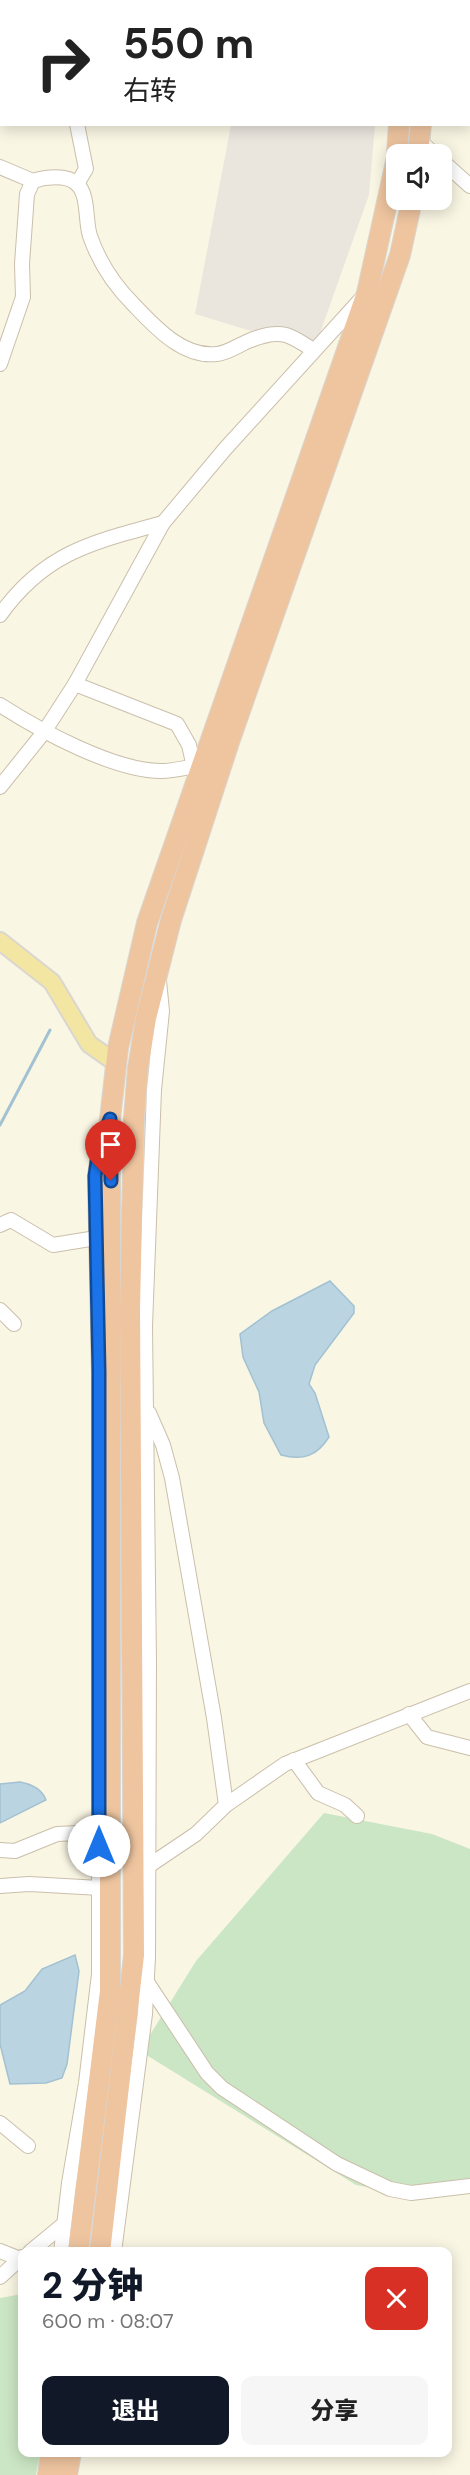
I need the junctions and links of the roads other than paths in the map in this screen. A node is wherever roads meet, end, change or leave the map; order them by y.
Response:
1 (77, 126) edge
2 (399, 126) edge
3 (398, 144) edge
4 (0, 167) edge
5 (452, 170) edge
6 (33, 181) junction
7 (77, 184) junction
8 (470, 186) edge
9 (386, 207) edge
10 (410, 210) edge
11 (367, 293) junction
12 (315, 350) junction
13 (0, 364) edge
14 (163, 523) junction
15 (2, 606) edge
16 (75, 684) junction
17 (0, 705) edge
18 (44, 732) junction
19 (198, 766) junction
20 (0, 787) edge
21 (0, 941) edge
22 (158, 970) junction
23 (116, 1063) junction
24 (110, 1119) junction
25 (0, 1225) edge
26 (96, 1238) junction
27 (0, 1310) edge
28 (14, 1324) dead end
29 (146, 1407) junction
30 (470, 1691) edge
31 (409, 1714) junction
32 (470, 1748) edge
33 (294, 1760) junction
34 (226, 1805) junction
35 (357, 1816) dead end
36 (99, 1832) junction
37 (0, 1850) edge
38 (150, 1865) junction
39 (0, 1886) edge
40 (100, 1888) junction
41 (147, 1982) junction
42 (0, 2123) edge
43 (28, 2146) dead end
44 (470, 2186) edge
45 (64, 2224) junction
46 (35, 2247) edge
47 (62, 2247) edge
48 (79, 2247) edge
49 (101, 2247) edge
50 (115, 2247) edge
51 (0, 2251) edge
52 (18, 2255) edge
53 (18, 2261) edge
54 (0, 2277) edge
55 (70, 2457) edge
56 (67, 2475) edge

1 - 7 street
2 - 3 highway
4 - 6 street
5 - 8 street
6 - 7 street
6 - 13 street
7 - 12 street
9 - 11 highway
10 - 22 highway
11 - 12 street
11 - 19 highway
12 - 14 street
14 - 15 street
14 - 16 street
16 - 18 street
16 - 19 street
17 - 18 street
18 - 19 street
18 - 20 street
19 - 23 highway
21 - 23 main road
22 - 29 street
22 - 49 highway
23 - 24 highway
24 - 26 street
24 - 48 highway
25 - 26 street
26 - 36 street
27 - 28 street
29 - 34 street
29 - 38 street
30 - 31 street
31 - 32 street
31 - 33 street
33 - 34 street
33 - 35 street
34 - 38 street
36 - 37 street
36 - 40 street
38 - 41 street
39 - 40 street
40 - 45 street
41 - 44 street
41 - 50 street
42 - 43 street
45 - 46 street
45 - 47 street
51 - 52 street
53 - 54 street
55 - 56 highway

